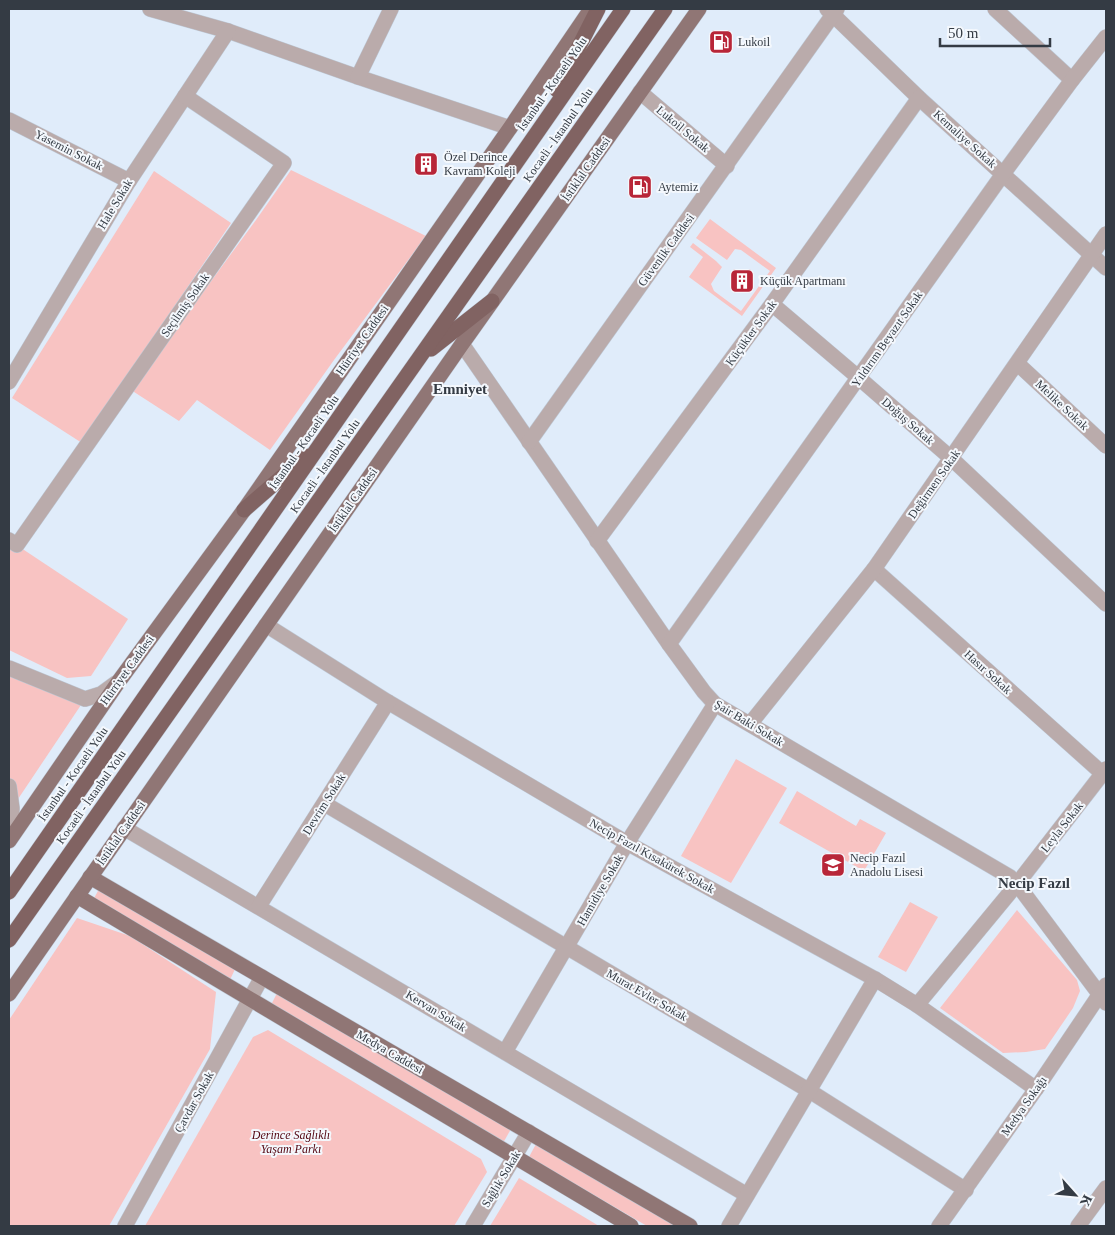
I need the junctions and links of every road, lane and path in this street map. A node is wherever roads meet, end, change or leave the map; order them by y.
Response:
1 (150, 9) edge
2 (392, 9) edge
3 (591, 9) edge
4 (598, 9) edge
5 (623, 9) edge
6 (665, 9) edge
7 (699, 9) edge
8 (995, 9) edge
9 (832, 11) edge
10 (228, 31) junction
11 (1106, 37) edge
12 (358, 77) junction
13 (1072, 80) junction
14 (640, 92) junction
15 (185, 96) junction
16 (919, 98) junction
17 (9, 120) edge
18 (510, 128) junction
19 (532, 138) junction
20 (727, 166) junction
21 (1004, 174) junction
22 (129, 181) junction
23 (1106, 234) edge
24 (1092, 254) junction
25 (1106, 268) edge
26 (492, 300) junction
27 (772, 304) junction
28 (462, 344) junction
29 (418, 359) junction
30 (1018, 364) junction
31 (860, 378) junction
32 (9, 382) edge
33 (324, 441) junction
34 (529, 442) junction
35 (1106, 446) edge
36 (952, 459) junction
37 (244, 510) junction
38 (597, 541) junction
39 (13, 542) edge
40 (874, 569) junction
41 (1106, 604) edge
42 (266, 625) junction
43 (669, 644) junction
44 (9, 668) edge
45 (119, 681) junction
46 (388, 702) junction
47 (715, 704) junction
48 (750, 724) junction
49 (1104, 772) edge
50 (9, 786) edge
51 (325, 804) junction
52 (124, 828) junction
53 (10, 839) edge
54 (627, 843) junction
55 (90, 877) junction
56 (1017, 884) junction
57 (9, 892) edge
58 (77, 896) junction
59 (259, 906) junction
60 (9, 940) edge
61 (566, 948) junction
62 (262, 977) junction
63 (875, 979) junction
64 (9, 994) edge
65 (1104, 994) edge
66 (250, 999) junction
67 (917, 1005) junction
68 (504, 1052) junction
69 (1036, 1088) junction
70 (808, 1090) junction
71 (529, 1132) junction
72 (514, 1157) junction
73 (1106, 1188) edge
74 (966, 1190) junction
75 (747, 1195) junction
76 (125, 1226) edge
77 (473, 1226) edge
78 (631, 1226) edge
79 (690, 1226) edge
80 (729, 1226) edge
81 (939, 1226) edge
82 (1078, 1226) edge

1 - 10 street
2 - 12 street
3 - 18 main road, Hürriyet Caddesi
4 - 19 highway
5 - 19 highway, İstanbul - Kocaeli Yolu
6 - 29 highway, Kocaeli - İstanbul Yolu
7 - 14 main road, İstiklal Caddesi
8 - 13 street
9 - 16 street, Kemaliye Sokak
9 - 20 street, Güvenlik Caddesi
10 - 12 street
10 - 15 street, Hale Sokak
11 - 13 street, Yıldırım Beyazıt Sokak
12 - 18 street
13 - 21 street, Yıldırım Beyazıt Sokak
14 - 20 street, Lukoil Sokak
14 - 26 main road, İstiklal Caddesi
15 - 22 street, Hale Sokak
15 - 39 street, Seçilmiş Sokak
16 - 21 street, Kemaliye Sokak
16 - 27 street, Küçükler Sokak
17 - 22 street, Yasemin Sokak
18 - 37 main road, Hürriyet Caddesi
19 - 33 highway, İstanbul - Kocaeli Yolu
20 - 34 street, Güvenlik Caddesi
21 - 24 street, Kemaliye Sokak
21 - 31 street, Yıldırım Beyazıt Sokak
22 - 32 street, Hale Sokak
23 - 24 street, Değirmen Sokak
24 - 25 street, Kemaliye Sokak
24 - 30 street, Değirmen Sokak
26 - 28 main road, İstiklal Caddesi
26 - 29 highway
27 - 31 street, Doğuş Sokak
27 - 38 street, Küçükler Sokak
28 - 34 street, Şair Baki Sokak
28 - 42 main road, İstiklal Caddesi
29 - 60 highway, Kocaeli - İstanbul Yolu
30 - 35 street, Melike Sokak
30 - 36 street, Değirmen Sokak
31 - 36 street, Doğuş Sokak
31 - 43 street, Yıldırım Beyazıt Sokak
33 - 37 highway
33 - 57 highway, İstanbul - Kocaeli Yolu
34 - 38 street, Şair Baki Sokak
36 - 40 street, Değirmen Sokak
36 - 41 street, Doğuş Sokak
37 - 45 main road, Hürriyet Caddesi
38 - 43 street, Şair Baki Sokak
40 - 48 street, Değirmen Sokak
40 - 49 street, Hasır Sokak
42 - 46 street, Necip Fazıl Kısakürek Sokak
42 - 52 main road, İstiklal Caddesi
43 - 47 street, Şair Baki Sokak
44 - 45 street
45 - 53 main road, Hürriyet Caddesi
46 - 51 street, Devrim Sokak
46 - 54 street, Necip Fazıl Kısakürek Sokak
47 - 48 street, Şair Baki Sokak
47 - 54 street, Hamidiye Sokak
48 - 56 street, Şair Baki Sokak
49 - 56 street, Leyla Sokak
50 - 53 street
51 - 59 street, Devrim Sokak
51 - 61 street, Murat Evler Sokak
52 - 55 main road, İstiklal Caddesi
52 - 59 street, Kervan Sokak
54 - 61 street, Hamidiye Sokak
54 - 63 street, Necip Fazıl Kısakürek Sokak
55 - 58 main road, İstiklal Caddesi
55 - 62 main road, Medya Caddesi
56 - 65 street, Şair Baki Sokak
56 - 67 street, Leyla Sokak
58 - 64 main road, İstiklal Caddesi
58 - 66 main road
59 - 68 street, Kervan Sokak
61 - 68 street, Hamidiye Sokak
61 - 70 street, Murat Evler Sokak
62 - 66 street, Çavdar Sokak
62 - 71 main road, Medya Caddesi
63 - 67 street, Necip Fazıl Kısakürek Sokak
63 - 70 street
65 - 69 street, Medya Sokağı
66 - 72 main road
66 - 76 street, Çavdar Sokak
67 - 69 street, Necip Fazıl Kısakürek Sokak
68 - 75 street, Kervan Sokak
69 - 74 street, Medya Sokağı
70 - 74 street, Murat Evler Sokak
70 - 75 street
71 - 72 street, Sağlık Sokak
71 - 79 main road, Medya Caddesi
72 - 77 street, Sağlık Sokak
72 - 78 main road
73 - 82 street
74 - 81 street, Medya Sokağı
75 - 80 street

